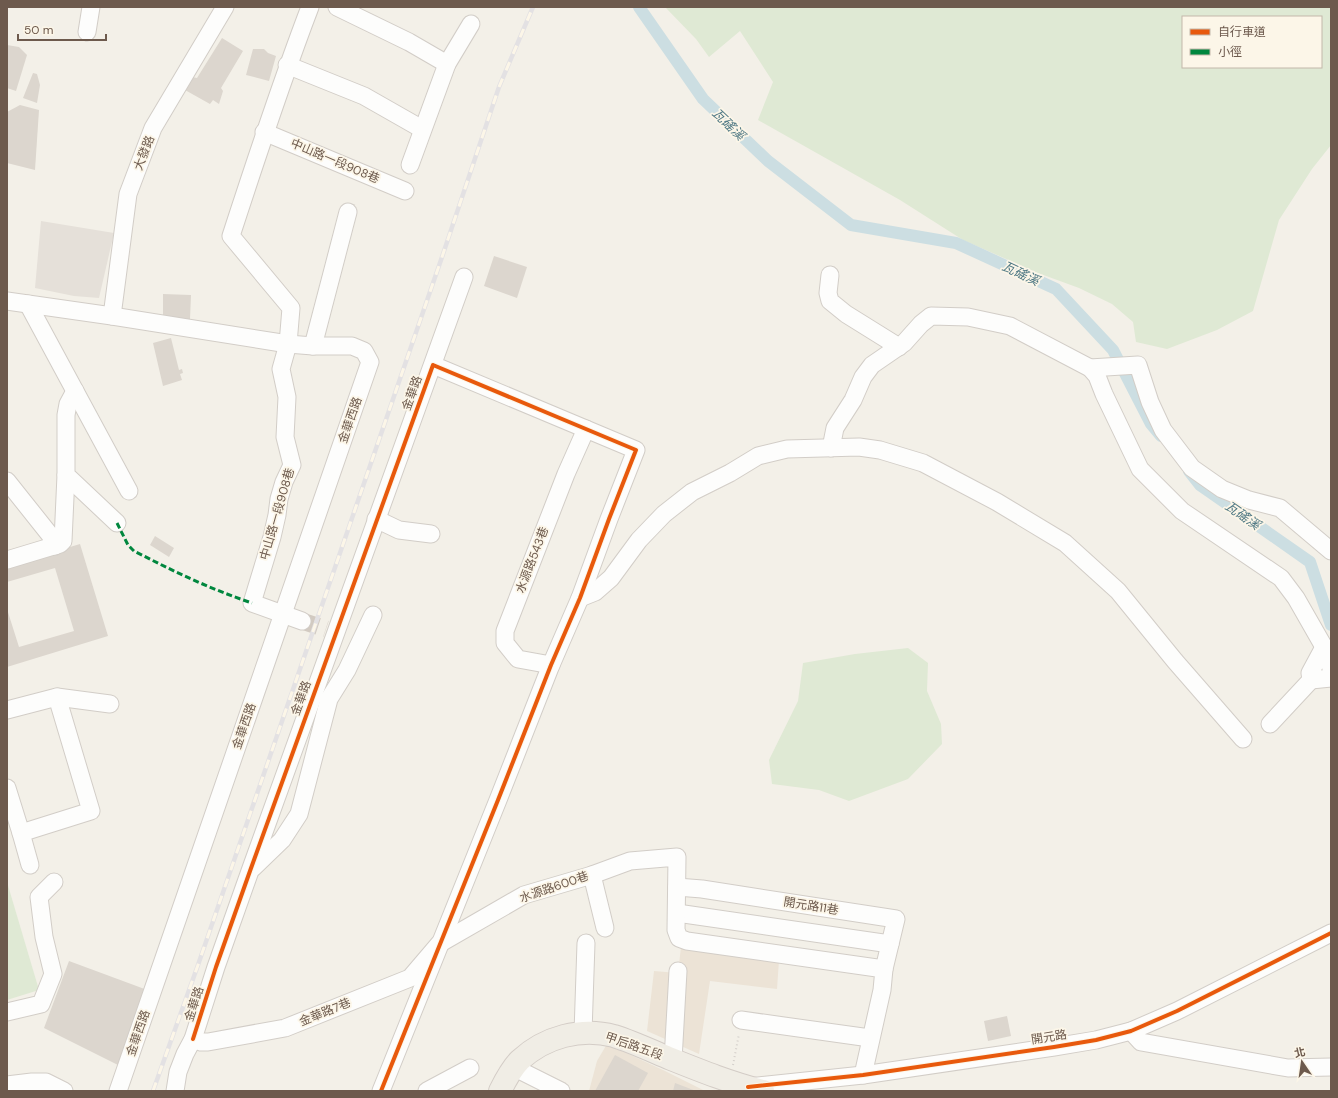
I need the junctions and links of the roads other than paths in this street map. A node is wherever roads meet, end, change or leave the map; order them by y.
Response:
1 (91, 7) edge
2 (225, 7) edge
3 (310, 7) edge
4 (337, 7) edge
5 (471, 24) dead end
6 (87, 32) dead end
7 (447, 64) junction
8 (288, 65) junction
9 (422, 129) junction
10 (264, 132) junction
11 (410, 165) dead end
12 (405, 191) dead end
13 (348, 212) dead end
14 (830, 275) dead end
15 (464, 277) dead end
16 (7, 301) edge
17 (28, 304) junction
18 (112, 316) junction
19 (288, 344) junction
20 (313, 346) junction
21 (898, 347) junction
22 (433, 365) junction
23 (1090, 368) junction
24 (75, 391) junction
25 (586, 429) junction
26 (831, 448) junction
27 (66, 475) junction
28 (9, 486) edge
29 (129, 491) dead end
30 (376, 520) junction
31 (117, 523) dead end
32 (431, 534) dead end
33 (55, 546) junction
34 (1331, 551) edge
35 (7, 560) edge
36 (580, 598) junction
37 (283, 615) junction
38 (373, 615) dead end
39 (302, 621) tunnel mouth
40 (1324, 647) junction
41 (551, 665) junction
42 (1331, 668) edge
43 (1331, 678) edge
44 (1311, 680) junction
45 (57, 697) junction
46 (110, 704) dead end
47 (7, 710) edge
48 (1270, 724) dead end
49 (1243, 739) dead end
50 (7, 788) edge
51 (21, 833) junction
52 (30, 865) dead end
53 (250, 871) junction
54 (592, 874) junction
55 (54, 882) dead end
56 (677, 887) junction
57 (676, 913) junction
58 (605, 928) dead end
59 (1331, 933) edge
60 (586, 943) dead end
61 (439, 944) junction
62 (890, 944) junction
63 (884, 969) junction
64 (678, 971) dead end
65 (7, 1012) edge
66 (740, 1026) road end
67 (1131, 1031) junction
68 (583, 1033) junction
69 (870, 1038) junction
70 (193, 1039) junction
71 (673, 1060) junction
72 (1331, 1067) edge
73 (470, 1068) dead end
74 (515, 1068) junction
75 (855, 1075) junction
76 (7, 1085) edge
77 (747, 1087) edge
78 (64, 1091) edge
79 (118, 1091) edge
80 (175, 1091) edge
81 (381, 1091) edge
82 (427, 1091) edge
83 (500, 1091) edge
84 (561, 1091) edge
85 (832, 1091) edge

1 - 6 street
2 - 18 street, 大發路
3 - 8 street, 中山路一段908巷
4 - 7 street
5 - 7 street
7 - 9 street
8 - 9 street
8 - 10 street, 中山路一段908巷
9 - 11 street
10 - 12 street, 中山路一段908巷
10 - 19 street, 中山路一段908巷
13 - 20 street
14 - 21 street
15 - 22 street, 金華路
16 - 17 street
17 - 18 street
17 - 24 street
18 - 19 street
19 - 20 street
19 - 37 street, 中山路一段908巷
20 - 37 street, 金華西路
21 - 23 street
21 - 26 street
22 - 25 street
22 - 30 street, 金華路
23 - 34 street
23 - 40 street
24 - 27 street
24 - 29 street
25 - 36 street
25 - 41 street, 水源路543巷
26 - 36 street
26 - 49 street
27 - 31 street
27 - 33 street
28 - 33 street
30 - 32 street
30 - 53 street, 金華路
33 - 35 street
36 - 41 street
37 - 39 street
37 - 79 street, 金華西路
38 - 53 street
40 - 42 street
40 - 44 street
41 - 61 street
43 - 44 street
44 - 48 street
45 - 46 street
45 - 47 street
45 - 51 street
50 - 51 street
51 - 52 street
53 - 70 street, 金華路
54 - 56 street, 水源路600巷
54 - 58 street
54 - 61 street, 水源路600巷
55 - 65 street
56 - 57 street
56 - 62 street, 開元路11巷
57 - 62 street
57 - 63 street
59 - 67 street, 開元路
60 - 68 street
61 - 70 street, 金華路7巷
61 - 81 street
62 - 63 street, 開元路11巷
63 - 69 street, 開元路11巷
64 - 71 street
66 - 69 street
67 - 72 street
67 - 75 street, 開元路
68 - 71 main road, 甲后路五段
68 - 74 main road, 甲后路五段
69 - 75 street, 開元路11巷
70 - 80 street, 金華路
71 - 77 main road, 甲后路五段
73 - 82 street
74 - 83 main road, 甲后路五段
74 - 84 street
75 - 77 street, 開元路
75 - 85 street
76 - 78 street

